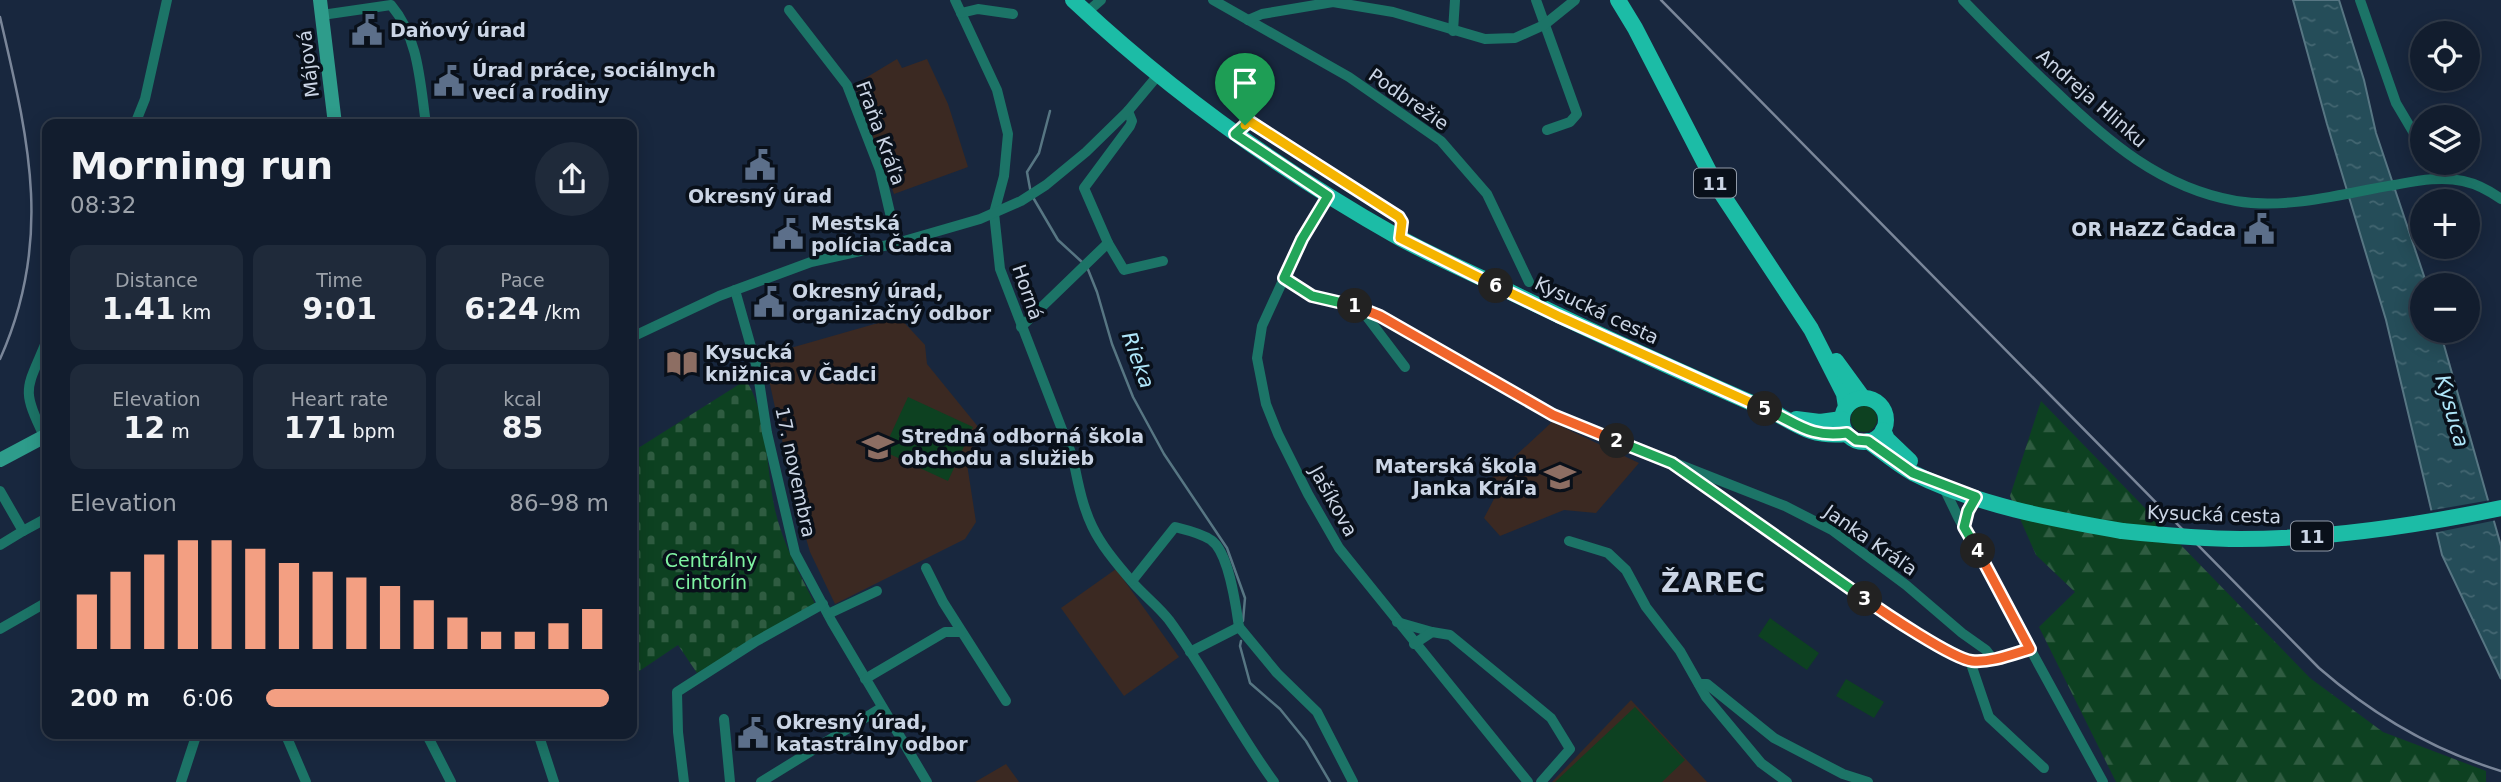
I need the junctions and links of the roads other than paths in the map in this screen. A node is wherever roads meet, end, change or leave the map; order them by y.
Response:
1 (167, 0) edge
2 (320, 0) edge
3 (955, 0) edge
4 (1073, 0) edge
5 (1101, 0) edge
6 (1213, 0) edge
7 (1455, 0) edge
8 (1536, 0) edge
9 (1575, 0) edge
10 (1618, 0) edge
11 (1963, 0) edge
12 (2360, 0) edge
13 (1333, 1) edge
14 (789, 10) dead end
15 (961, 13) junction
16 (1086, 13) junction
17 (1013, 14) dead end
18 (322, 15) junction
19 (1248, 20) junction
20 (1544, 25) junction
21 (1453, 31) junction
22 (1158, 74) junction
23 (1232, 89) dead end
24 (1128, 111) junction
25 (137, 119) edge
26 (334, 119) edge
27 (425, 119) edge
28 (1249, 121) junction
29 (2410, 127) edge
30 (1547, 130) dead end
31 (1235, 134) junction
32 (2438, 175) edge
33 (2441, 179) junction
34 (1328, 196) junction
35 (2501, 199) edge
36 (994, 213) junction
37 (1400, 238) junction
38 (897, 243) junction
39 (1108, 243) junction
40 (1163, 261) dead end
41 (1284, 278) junction
42 (1529, 282) dead end
43 (735, 290) junction
44 (1361, 308) junction
45 (1021, 327) junction
46 (1811, 329) junction
47 (637, 335) edge
48 (42, 352) edge
49 (1405, 368) dead end
50 (1863, 398) junction
51 (1845, 420) junction
52 (42, 428) edge
53 (1883, 430) junction
54 (42, 437) edge
55 (1868, 441) junction
56 (0, 460) edge
57 (1672, 463) junction
58 (1936, 482) junction
59 (0, 491) edge
60 (1976, 497) junction
61 (2501, 508) edge
62 (42, 521) edge
63 (1964, 527) junction
64 (23, 531) junction
65 (1569, 541) dead end
66 (0, 545) edge
67 (926, 568) dead end
68 (1132, 581) junction
69 (877, 591) dead end
70 (42, 605) edge
71 (825, 609) junction
72 (1397, 622) junction
73 (1239, 627) junction
74 (0, 629) edge
75 (961, 632) junction
76 (1432, 632) junction
77 (1415, 644) junction
78 (2030, 649) junction
79 (1189, 652) junction
80 (1993, 659) junction
81 (1969, 661) junction
82 (865, 679) junction
83 (1699, 684) junction
84 (1006, 701) dead end
85 (881, 708) junction
86 (724, 719) dead end
87 (195, 739) edge
88 (288, 739) edge
89 (429, 739) edge
90 (540, 739) edge
91 (2044, 768) dead end
92 (181, 782) edge
93 (306, 782) edge
94 (451, 782) edge
95 (554, 782) edge
96 (684, 782) edge
97 (730, 782) edge
98 (761, 782) edge
99 (928, 782) edge
100 (1274, 782) edge
101 (1353, 782) edge
102 (1528, 782) edge
103 (1541, 782) edge
104 (1787, 782) edge
105 (1868, 782) edge
106 (2103, 782) edge

1 - 25 street
2 - 18 main road, Májová
3 - 15 street, Horná
4 - 16 main road, Kysucká cesta
5 - 16 street
6 - 19 street, Podbrežie
7 - 21 street
8 - 20 street
9 - 20 street
10 - 46 main road, 11
11 - 33 street, Andreja Hlinku
12 - 29 street
13 - 19 street
13 - 21 street
14 - 38 street, Fraňa Kráľa
15 - 17 street
15 - 36 street, Horná
16 - 22 main road, Kysucká cesta
18 - 26 main road, Májová
18 - 27 street
19 - 42 street, Podbrežie
20 - 21 street
20 - 30 street
22 - 24 street
22 - 31 main road, Kysucká cesta
23 - 28 street
24 - 36 street
24 - 39 street
28 - 31 street
28 - 37 street
31 - 34 main road, Kysucká cesta
32 - 33 street
33 - 35 street, Andreja Hlinku
34 - 37 main road, Kysucká cesta
34 - 41 street, Jašíkova
36 - 38 street
36 - 45 street, Horná
37 - 51 main road, Kysucká cesta
38 - 43 street
39 - 40 street
39 - 45 street
41 - 44 street, Janka Kráľa
41 - 72 street, Jašíkova
43 - 47 street
43 - 71 street, 17. novembra
44 - 49 street
44 - 57 street, Janka Kráľa
45 - 68 street, Horná
46 - 50 main road, 11
46 - 51 main road, 11
48 - 52 street
50 - 51 main road, Kysucká cesta
50 - 53 main road, Kysucká cesta / 11
51 - 55 main road, Kysucká cesta / 11
53 - 55 main road
53 - 58 main road, Kysucká cesta / 11
54 - 56 main road
55 - 58 main road, Kysucká cesta / 11
57 - 80 street, Janka Kráľa
57 - 81 street, Janka Kráľa
58 - 60 main road, Kysucká cesta / 11
58 - 63 street
59 - 64 street
60 - 61 main road, Kysucká cesta / 11, bridge
60 - 63 street
62 - 64 street
63 - 78 street
64 - 66 street
65 - 83 street
67 - 75 street
68 - 73 street
68 - 79 street, Horná
69 - 71 street
70 - 74 street
71 - 82 street, 17. novembra
71 - 96 street
72 - 76 street
72 - 77 street, Jašíkova
73 - 79 street
73 - 101 street
75 - 82 street
75 - 84 street
76 - 77 street
76 - 103 street
77 - 102 street, Jašíkova
78 - 80 street
78 - 106 street
79 - 100 street, Horná
80 - 81 street
81 - 91 street
82 - 85 street, 17. novembra
83 - 104 street
83 - 105 street
85 - 98 street
85 - 99 street, 17. novembra
86 - 97 street
87 - 92 street
88 - 93 street
89 - 94 street
90 - 95 street

